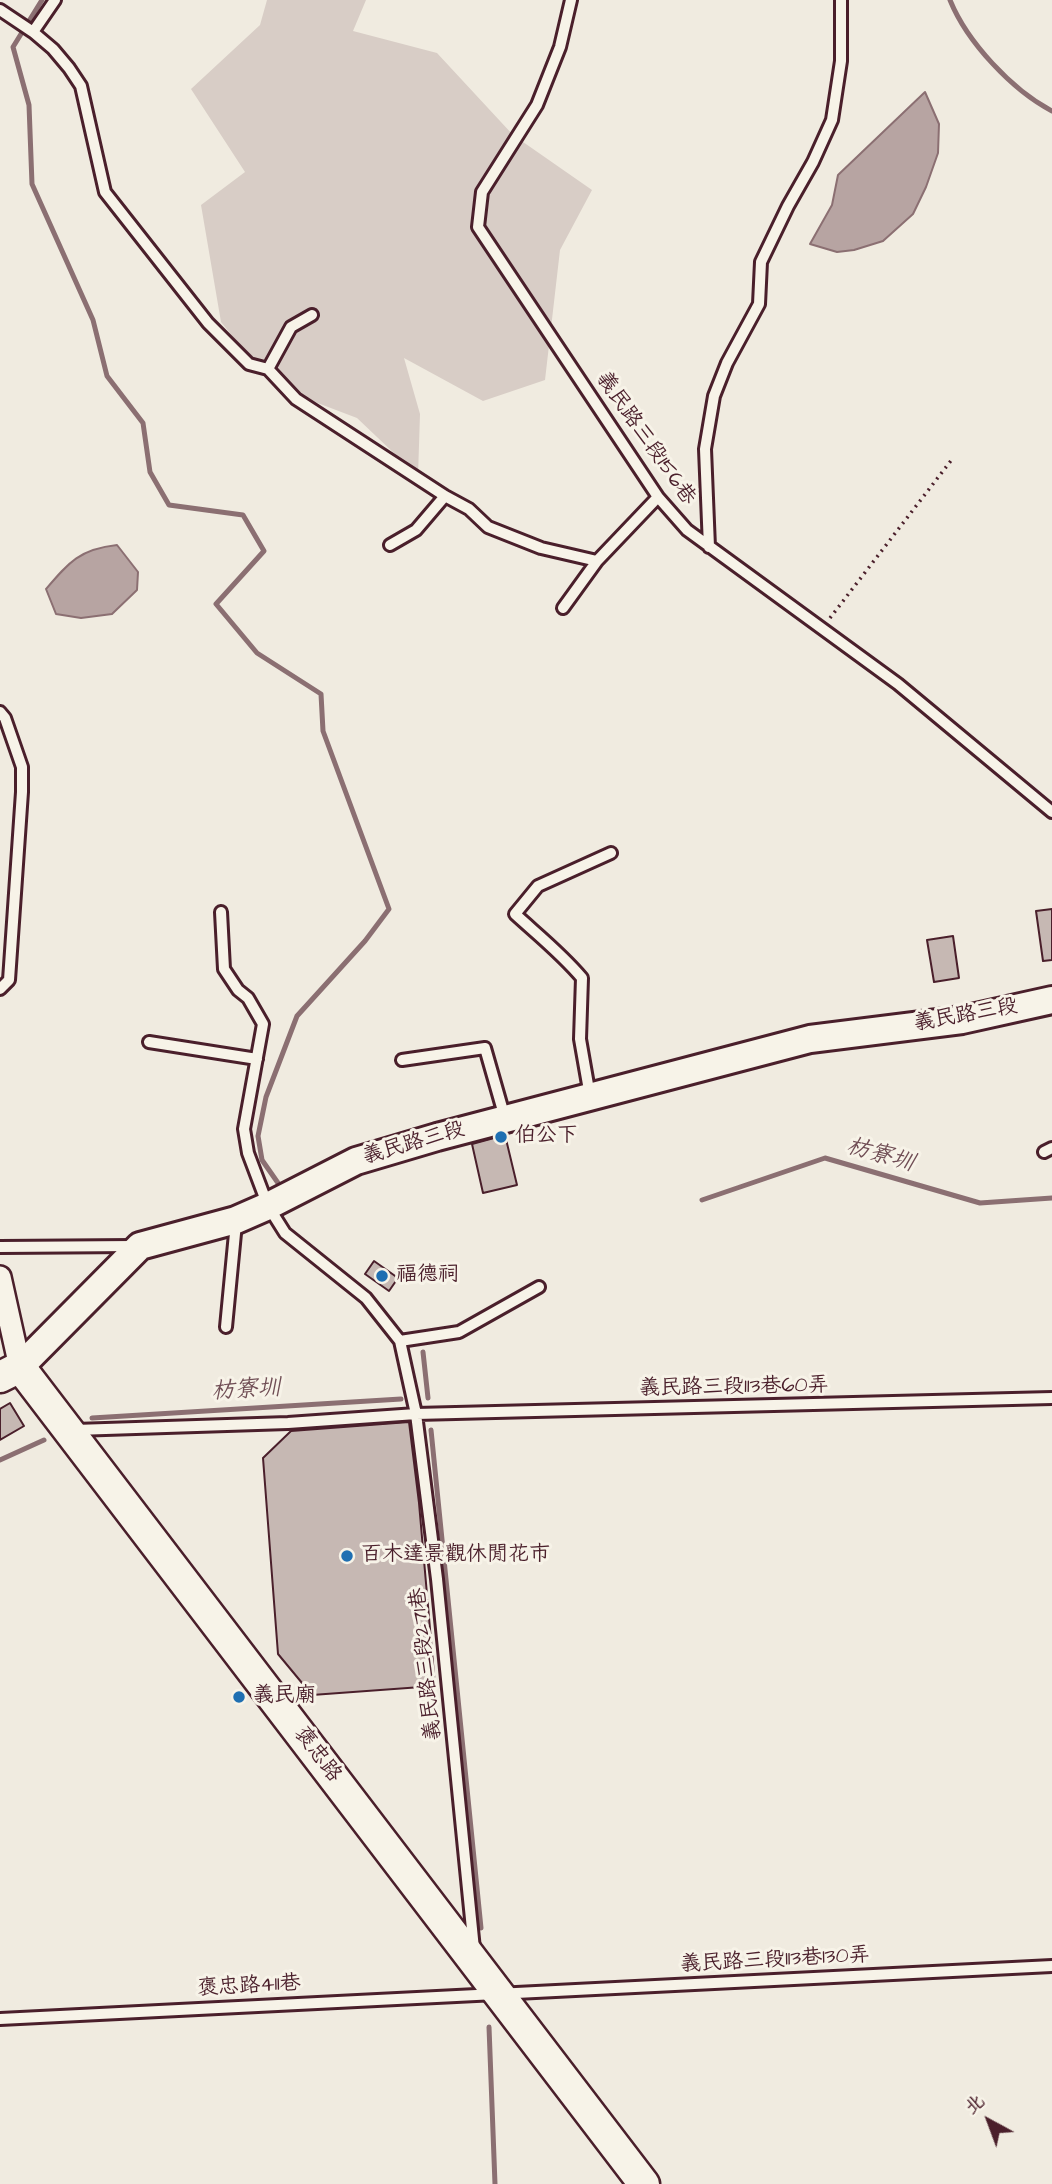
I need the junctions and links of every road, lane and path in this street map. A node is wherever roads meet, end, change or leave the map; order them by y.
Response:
1 (55, 0) edge
2 (570, 0) edge
3 (841, 0) edge
4 (0, 10) edge
5 (33, 32) junction
6 (312, 315) dead end
7 (268, 369) junction
8 (953, 458) dead end
9 (445, 496) junction
10 (657, 497) junction
11 (390, 545) dead end
12 (709, 547) junction
13 (597, 561) junction
14 (563, 608) dead end
15 (823, 628) junction
16 (0, 712) edge
17 (1052, 813) edge
18 (611, 853) dead end
19 (221, 912) dead end
20 (0, 989) edge
21 (1052, 1000) edge
22 (149, 1042) dead end
23 (257, 1059) junction
24 (402, 1060) dead end
25 (590, 1097) junction
26 (505, 1118) junction
27 (268, 1206) junction
28 (236, 1220) junction
29 (140, 1246) junction
30 (0, 1247) edge
31 (0, 1277) edge
32 (539, 1287) dead end
33 (226, 1327) dead end
34 (400, 1342) junction
35 (10, 1372) edge
36 (1052, 1398) edge
37 (416, 1414) junction
38 (69, 1430) junction
39 (476, 1965) junction
40 (1052, 1966) edge
41 (499, 1994) junction
42 (0, 2019) edge
43 (644, 2184) edge

1 - 5 lane
2 - 10 lane, 義民路三段156巷
3 - 12 lane
4 - 5 lane
5 - 7 lane
6 - 7 lane
7 - 9 lane
8 - 15 path
9 - 11 lane
9 - 13 lane
10 - 12 lane, 義民路三段156巷
10 - 13 lane
12 - 15 lane, 義民路三段156巷
13 - 14 lane
15 - 17 lane, 義民路三段156巷
16 - 20 lane
18 - 25 lane
19 - 23 lane, 義民路三段271巷
21 - 25 street, 義民路三段
22 - 23 lane
23 - 27 lane, 義民路三段271巷
24 - 26 lane
25 - 26 street, 義民路三段
26 - 27 street, 義民路三段
27 - 28 street, 義民路三段
27 - 34 lane, 義民路三段271巷
28 - 29 street, 義民路三段
28 - 33 lane
29 - 30 lane
29 - 35 street
31 - 35 street, 褒忠路
32 - 34 lane
34 - 37 lane, 義民路三段271巷
35 - 38 main road, 褒忠路
36 - 37 lane, 義民路三段113巷60弄
37 - 38 lane, 義民路三段113巷60弄
37 - 39 lane, 義民路三段271巷
38 - 39 main road, 褒忠路
39 - 41 main road, 褒忠路
40 - 41 lane, 義民路三段113巷130弄
41 - 42 lane, 褒忠路411巷
41 - 43 main road, 褒忠路

